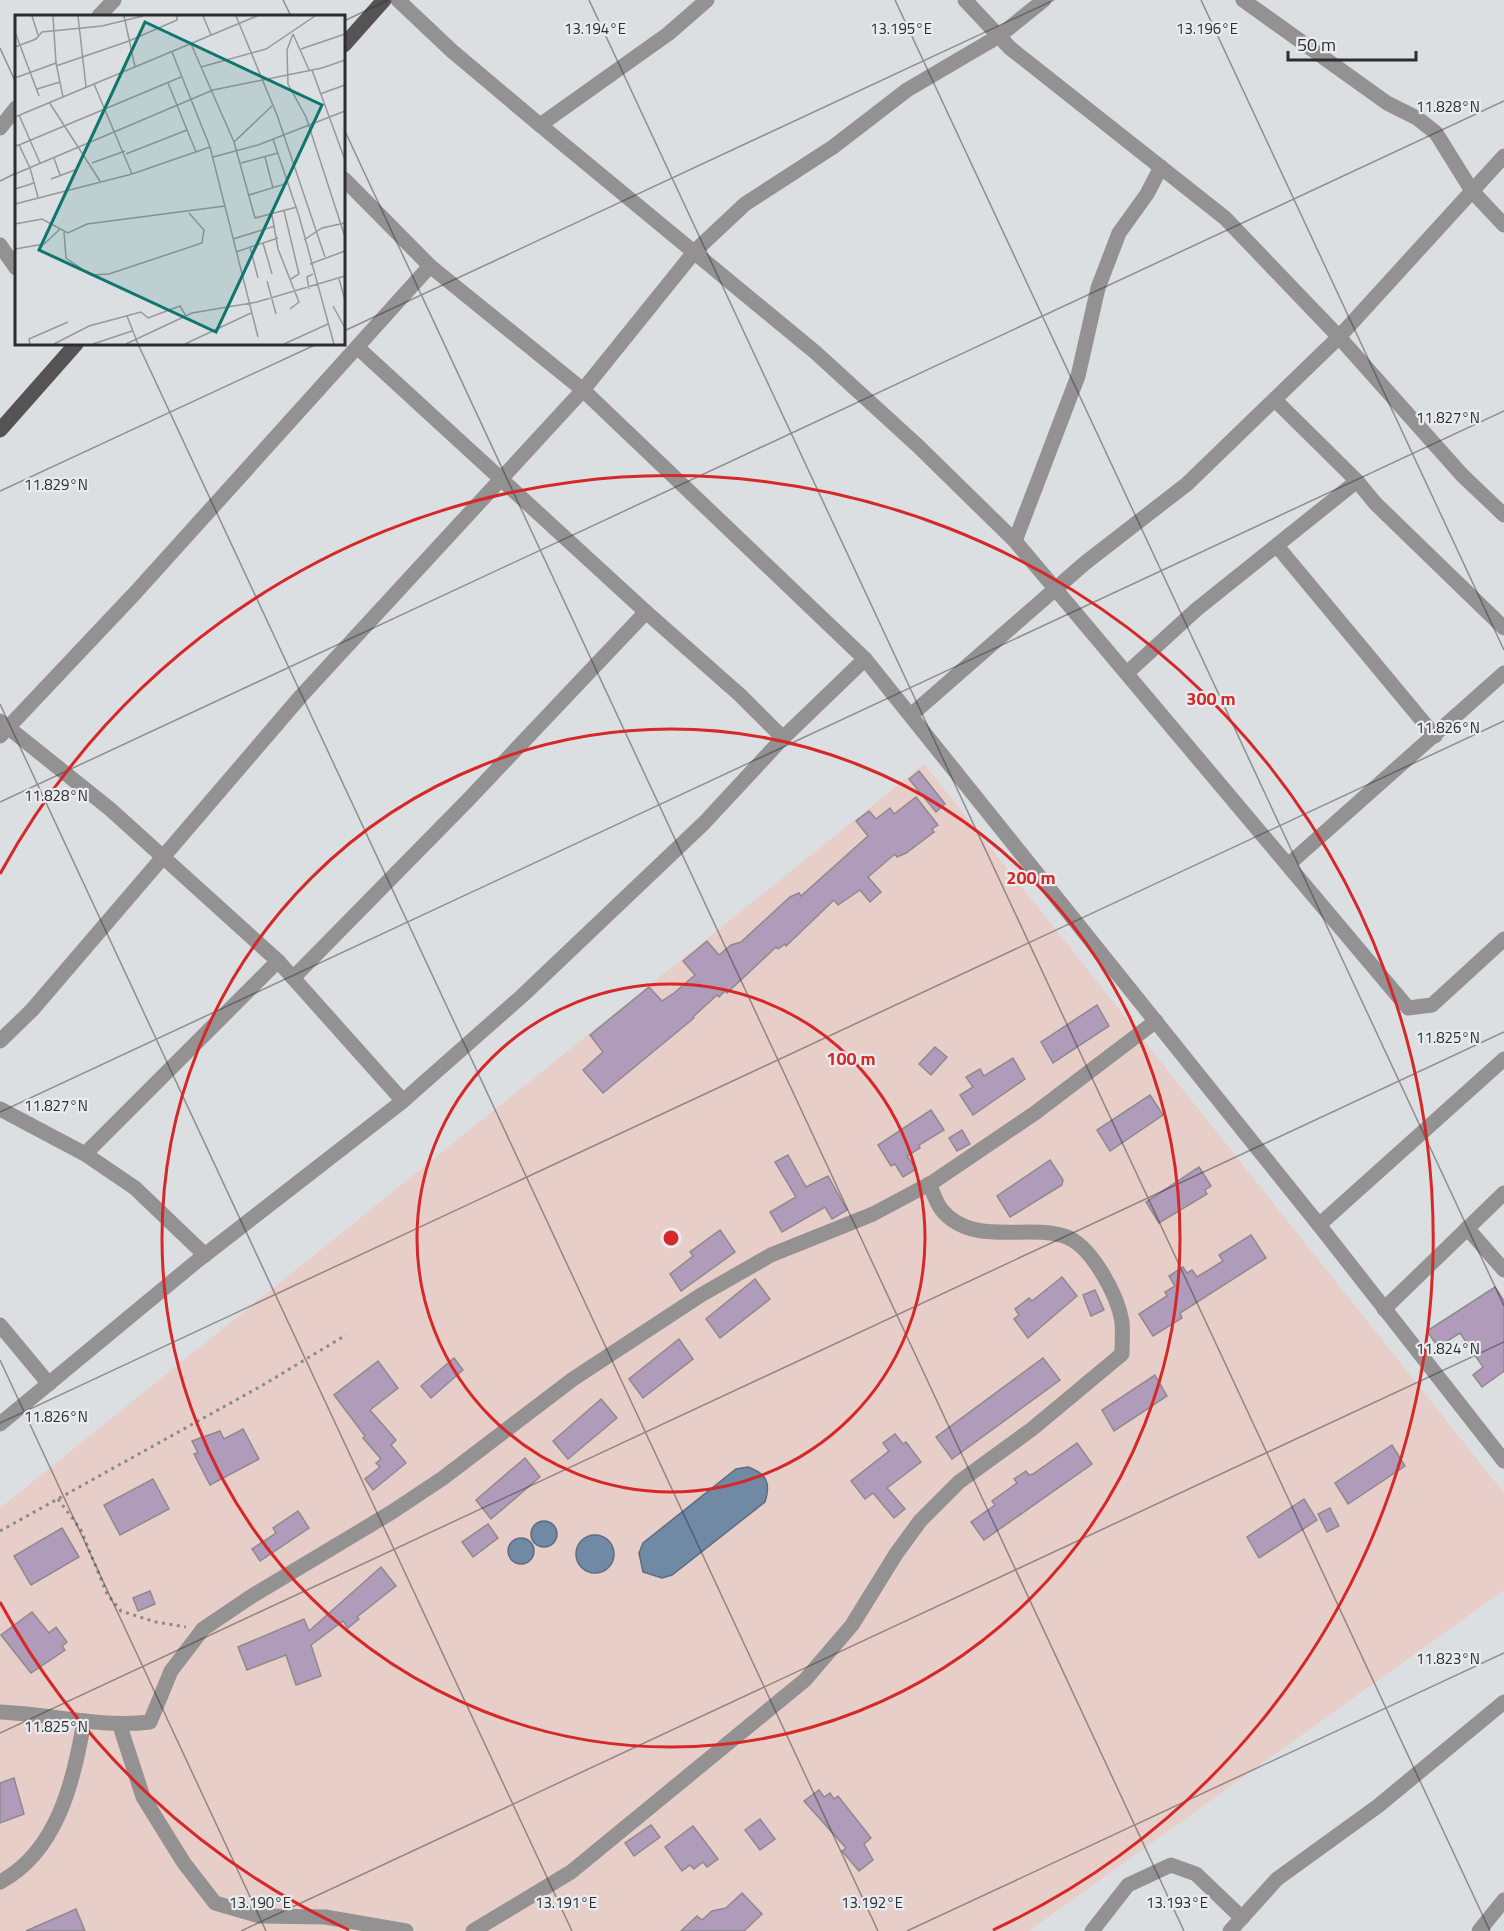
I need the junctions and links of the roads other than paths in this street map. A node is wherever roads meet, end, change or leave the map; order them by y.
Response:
1 (114, 0) edge
2 (384, 0) edge
3 (398, 0) edge
4 (706, 0) edge
5 (966, 0) edge
6 (1044, 0) edge
7 (1243, 0) edge
8 (100, 15) edge
9 (999, 36) junction
10 (345, 44) edge
11 (15, 109) edge
12 (540, 125) junction
13 (0, 128) edge
14 (1504, 156) edge
15 (1161, 167) junction
16 (345, 180) edge
17 (1472, 191) junction
18 (1504, 225) edge
19 (0, 245) edge
20 (695, 251) junction
21 (430, 266) junction
22 (15, 267) edge
23 (1339, 337) junction
24 (73, 345) edge
25 (357, 347) junction
26 (583, 390) junction
27 (1275, 400) junction
28 (0, 430) edge
29 (500, 478) junction
30 (1357, 481) junction
31 (1504, 515) edge
32 (1015, 541) junction
33 (1277, 546) junction
34 (1054, 591) junction
35 (646, 612) junction
36 (1504, 628) edge
37 (865, 659) junction
38 (1128, 672) junction
39 (1504, 673) edge
40 (911, 715) junction
41 (2, 728) edge
42 (1435, 736) junction
43 (783, 738) junction
44 (163, 858) junction
45 (1289, 864) junction
46 (1504, 939) edge
47 (278, 961) junction
48 (293, 978) junction
49 (1156, 1021) junction
50 (0, 1041) edge
51 (1504, 1059) edge
52 (403, 1101) junction
53 (0, 1109) edge
54 (85, 1154) junction
55 (929, 1184) junction
56 (1504, 1193) edge
57 (1319, 1225) junction
58 (1467, 1228) junction
59 (206, 1255) junction
60 (1504, 1270) edge
61 (1384, 1309) junction
62 (0, 1325) edge
63 (49, 1384) junction
64 (0, 1424) edge
65 (1504, 1461) edge
66 (1504, 1702) edge
67 (0, 1712) edge
68 (84, 1721) junction
69 (120, 1726) junction
70 (0, 1882) edge
71 (1504, 1900) edge
72 (1242, 1918) junction
73 (406, 1931) edge
74 (473, 1931) edge
75 (1092, 1931) edge
76 (1230, 1931) edge
77 (1479, 1931) edge

1 - 8 street
2 - 10 main road
3 - 12 street
4 - 12 street
5 - 9 street
6 - 9 street
7 - 17 street
9 - 15 street
9 - 20 street
11 - 13 street
12 - 20 street
14 - 17 street
15 - 23 street
15 - 32 street
16 - 21 street
17 - 18 street
17 - 23 street
19 - 22 street
20 - 26 street
20 - 32 street
21 - 25 street
21 - 26 street
23 - 27 street
23 - 31 street
24 - 28 main road
25 - 29 street
25 - 41 street
26 - 29 street
26 - 37 street
27 - 30 street
27 - 34 street
29 - 35 street
29 - 44 street
30 - 33 street
30 - 36 street
32 - 34 street
33 - 38 street
33 - 42 street
34 - 38 street
34 - 40 street
35 - 43 street
35 - 48 street
37 - 40 street
37 - 43 street
38 - 45 street
39 - 42 street
40 - 49 street
41 - 44 street
42 - 45 street
43 - 52 street
44 - 47 street
44 - 50 street
45 - 46 street
47 - 48 street
47 - 54 street
48 - 52 street
49 - 55 street
49 - 57 street
51 - 57 street
52 - 59 street
53 - 54 street
54 - 59 street
55 - 69 street
55 - 74 street
56 - 58 street
57 - 61 street
58 - 60 street
58 - 61 street
59 - 63 street
61 - 65 street
62 - 63 street
63 - 64 street
66 - 72 street
67 - 68 street
68 - 69 street
68 - 70 street
69 - 73 street
71 - 77 street
72 - 75 street
72 - 76 street

